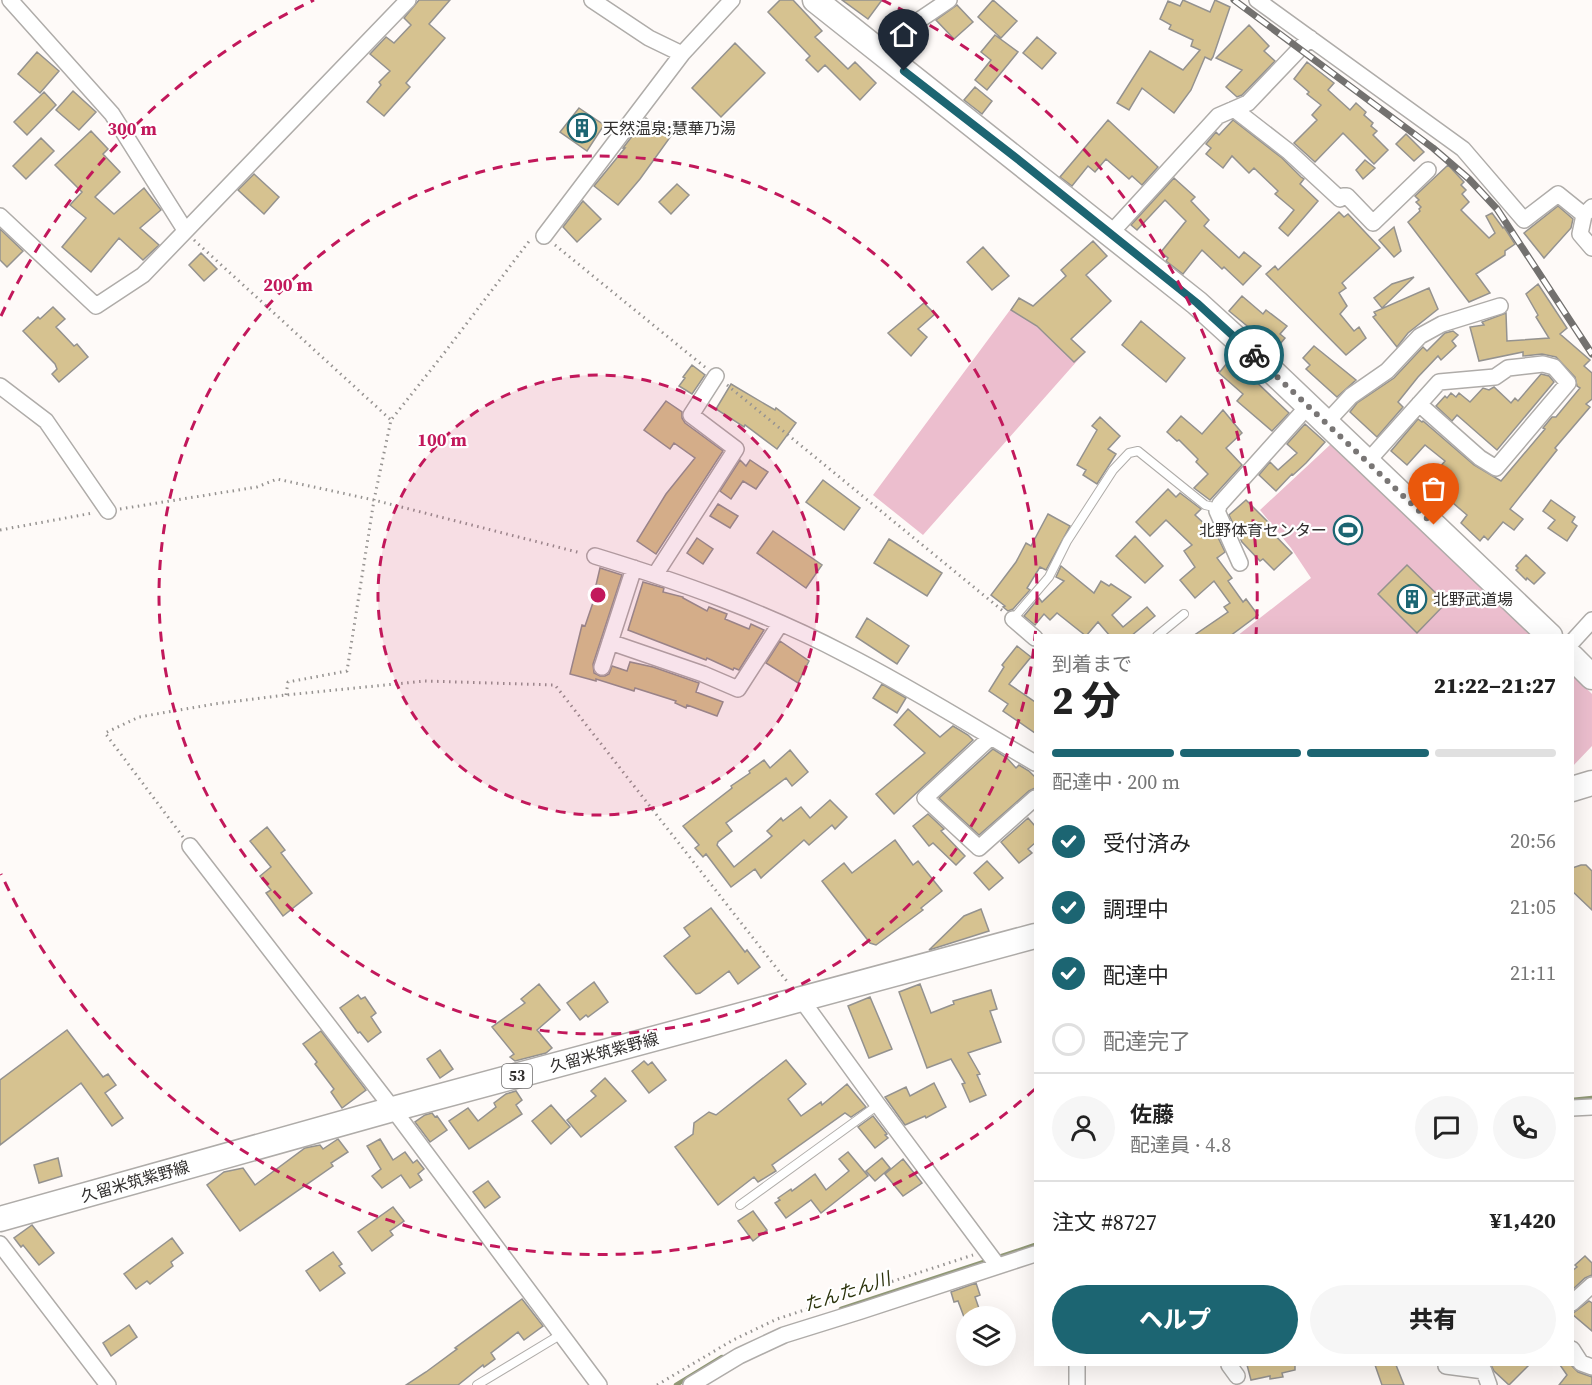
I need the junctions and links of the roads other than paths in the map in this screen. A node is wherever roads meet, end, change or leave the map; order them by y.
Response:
1 (10, 0) edge
2 (408, 0) edge
3 (592, 0) edge
4 (732, 0) edge
5 (815, 0) edge
6 (949, 0) edge
7 (1257, 0) edge
8 (1310, 38) junction
9 (682, 54) junction
10 (886, 57) junction
11 (1234, 109) junction
12 (1428, 170) dead end
13 (1588, 211) edge
14 (0, 216) edge
15 (185, 230) junction
16 (1110, 234) junction
17 (544, 236) road end
18 (1592, 248) edge
19 (1500, 306) dead end
20 (716, 376) road end
21 (0, 386) edge
22 (1419, 404) junction
23 (1308, 406) junction
24 (1326, 423) junction
25 (1367, 462) junction
26 (1218, 508) junction
27 (108, 511) road end
28 (595, 556) road end
29 (1240, 563) dead end
30 (634, 568) junction
31 (655, 575) junction
32 (1184, 614) dead end
33 (1013, 619) joint
34 (1592, 620) edge
35 (780, 624) junction
36 (1159, 634) edge
37 (1549, 634) edge
38 (1034, 637) edge
39 (1574, 640) edge
40 (610, 642) junction
41 (1574, 659) edge
42 (602, 667) dead end
43 (1592, 677) edge
44 (991, 737) junction
45 (1034, 762) edge
46 (1592, 783) edge
47 (1574, 788) edge
48 (1034, 799) edge
49 (190, 846) road end
50 (1034, 936) edge
51 (801, 999) junction
52 (878, 1105) junction
53 (1592, 1107) edge
54 (1574, 1108) edge
55 (393, 1109) junction
56 (740, 1205) dead end
57 (0, 1219) edge
58 (0, 1244) edge
59 (1034, 1254) edge
60 (994, 1260) junction
61 (1592, 1285) edge
62 (1574, 1301) edge
63 (560, 1335) junction
64 (1574, 1351) edge
65 (1077, 1366) edge
66 (1446, 1366) edge
67 (1592, 1367) edge
68 (1488, 1374) edge
69 (108, 1385) edge
70 (477, 1385) edge
71 (599, 1385) edge
72 (691, 1385) edge
73 (1077, 1385) edge

1 - 15 street
2 - 15 street
3 - 9 street
4 - 9 street
5 - 10 main road
6 - 10 street
7 - 8 street
8 - 11 street
8 - 13 street
9 - 17 street
10 - 16 main road
11 - 12 street
11 - 16 street
13 - 18 street
14 - 15 street
16 - 23 main road
19 - 24 street
20 - 31 street
21 - 27 street
22 - 22 street
22 - 25 street
23 - 24 main road
23 - 26 street
24 - 25 main road
25 - 37 main road
26 - 29 street
26 - 33 lane
28 - 30 street
30 - 31 street
30 - 40 street
31 - 35 street
32 - 36 lane
33 - 38 street
34 - 39 street
35 - 40 street
35 - 44 street
40 - 42 street
41 - 43 main road
44 - 45 street
44 - 48 street
46 - 47 main road
49 - 55 street
50 - 51 main road, 久留米筑紫野線 / 53
51 - 52 street
51 - 55 main road, 久留米筑紫野線 / 53
52 - 56 lane
52 - 60 street
53 - 54 street
55 - 57 main road, 久留米筑紫野線 / 53
55 - 63 street
58 - 69 street
59 - 60 street
60 - 72 street
61 - 62 street
63 - 70 lane
63 - 71 street
64 - 67 street
65 - 73 street
66 - 68 street

